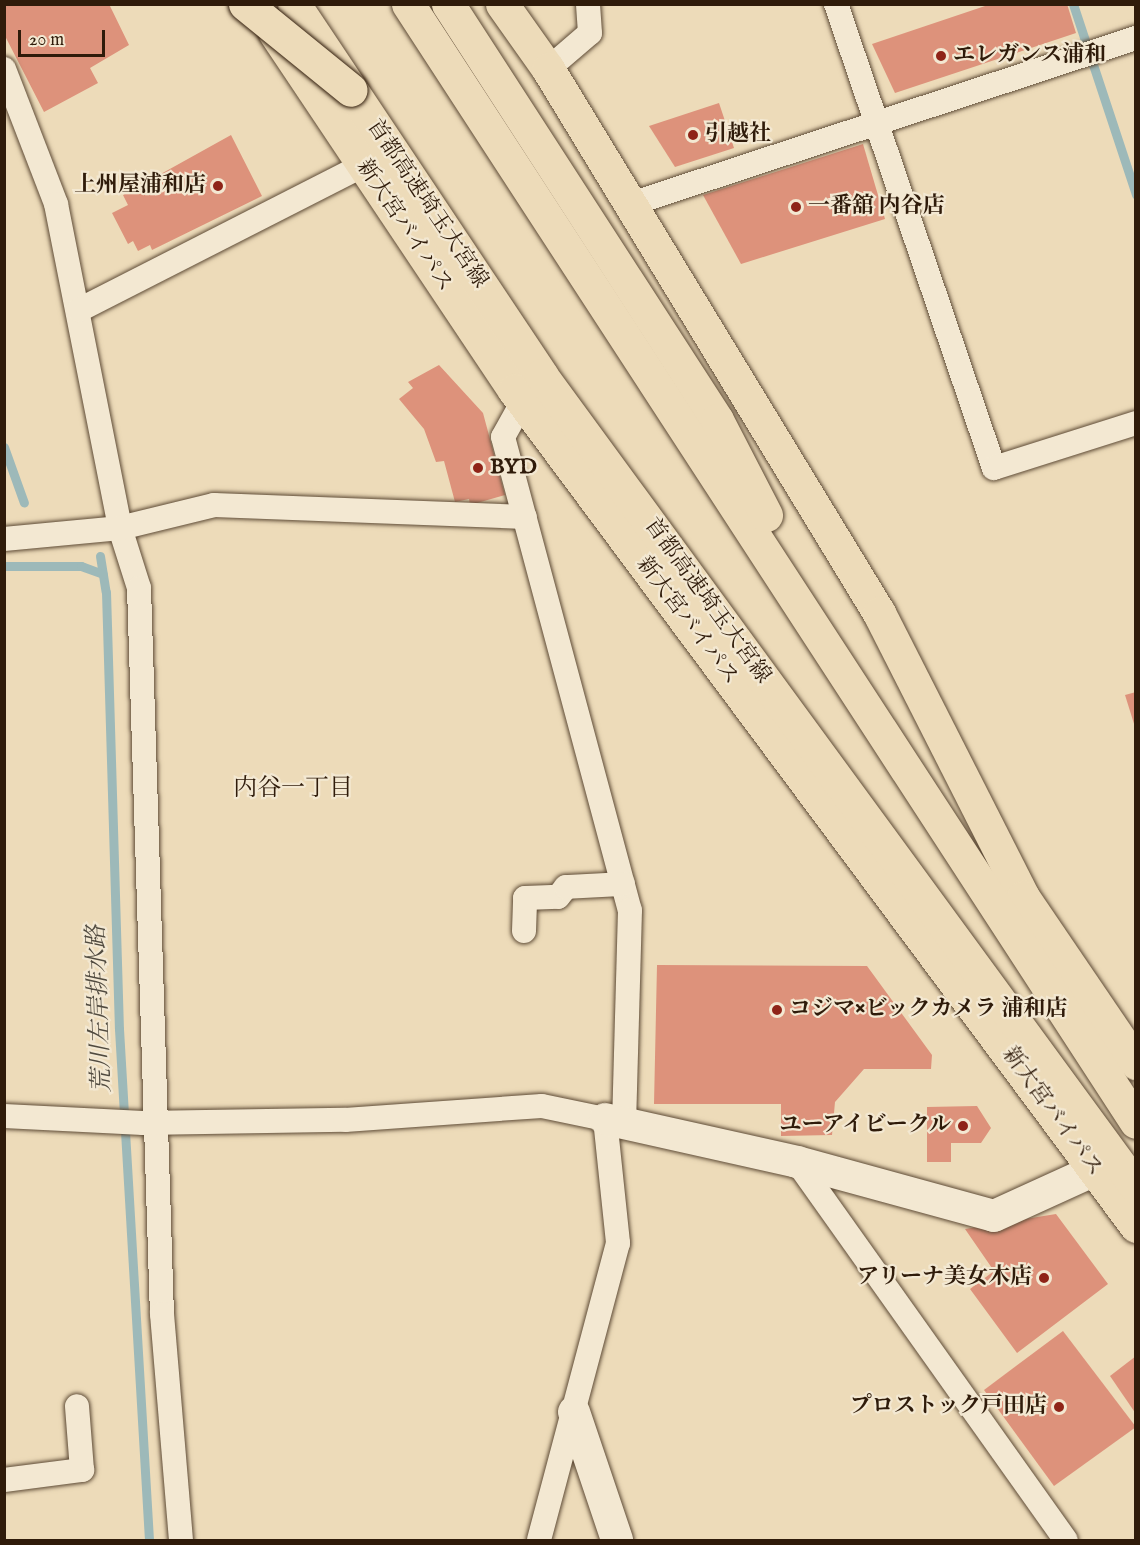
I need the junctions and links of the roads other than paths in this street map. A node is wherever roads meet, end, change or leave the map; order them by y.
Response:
1 (244, 4) edge
2 (256, 4) edge
3 (294, 4) edge
4 (408, 4) edge
5 (448, 4) edge
6 (502, 4) edge
7 (588, 4) edge
8 (836, 4) edge
9 (1136, 38) edge
10 (4, 69) edge
11 (548, 69) junction
12 (351, 90) junction
13 (875, 124) junction
14 (363, 165) junction
15 (631, 204) junction
16 (79, 310) junction
17 (523, 401) junction
18 (1136, 423) edge
19 (525, 517) junction
20 (115, 528) junction
21 (4, 539) edge
22 (846, 670) junction
23 (623, 884) junction
24 (524, 931) dead end
25 (1136, 1064) edge
26 (4, 1116) edge
27 (614, 1120) junction
28 (1136, 1122) edge
29 (151, 1123) junction
30 (797, 1162) junction
31 (1095, 1170) junction
32 (1136, 1187) edge
33 (1136, 1226) edge
34 (77, 1406) dead end
35 (574, 1412) junction
36 (4, 1480) edge
37 (181, 1540) edge
38 (539, 1540) edge
39 (617, 1540) edge
40 (1066, 1540) edge

1 - 12 highway, bridge
2 - 14 highway, 新大宮バイパス
3 - 12 highway, 首都高速埼玉大宮線, bridge
4 - 22 highway
5 - 22 highway
6 - 11 highway
7 - 11 street
8 - 13 street
9 - 13 street
10 - 16 street
11 - 15 highway
12 - 32 highway, 首都高速埼玉大宮線
13 - 15 street
13 - 18 street
14 - 16 street
14 - 17 highway, 新大宮バイパス
15 - 25 highway
16 - 20 street
17 - 19 street
17 - 31 highway, 新大宮バイパス
19 - 20 street
19 - 23 street
20 - 21 street
20 - 29 street
22 - 28 highway
23 - 24 street
23 - 27 street
26 - 29 street
27 - 29 street
27 - 30 street
27 - 35 street
29 - 37 street
30 - 31 street
30 - 40 street
31 - 33 highway, 新大宮バイパス
34 - 36 street
35 - 38 street
35 - 39 street

